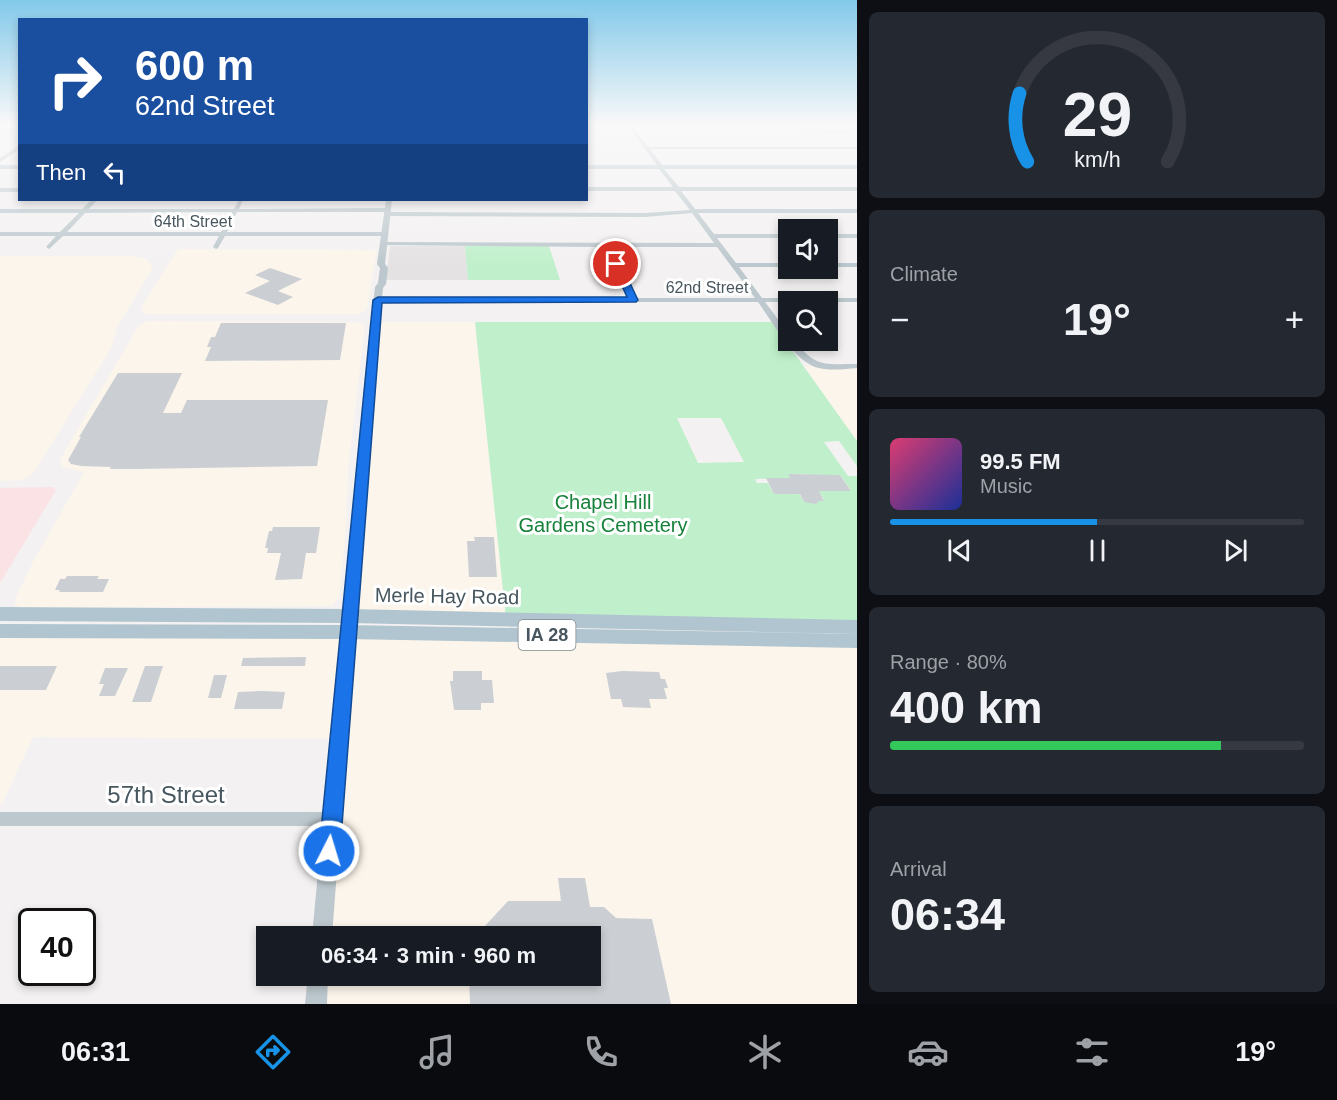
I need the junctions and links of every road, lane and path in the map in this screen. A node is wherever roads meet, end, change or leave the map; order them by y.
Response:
1 (665, 173) edge
2 (588, 189) edge
3 (678, 189) junction
4 (857, 189) edge
5 (0, 190) edge
6 (18, 190) edge
7 (93, 201) edge
8 (240, 201) edge
9 (389, 201) edge
10 (235, 210) junction
11 (0, 211) edge
12 (83, 211) junction
13 (695, 211) junction
14 (857, 211) edge
15 (387, 212) junction
16 (0, 234) edge
17 (61, 234) junction
18 (223, 234) junction
19 (385, 234) junction
20 (714, 236) junction
21 (778, 236) edge
22 (838, 236) edge
23 (857, 236) edge
24 (384, 244) junction
25 (608, 244) junction
26 (720, 245) junction
27 (49, 247) dead end
28 (216, 247) dead end
29 (735, 265) junction
30 (778, 265) edge
31 (838, 265) edge
32 (857, 265) edge
33 (378, 300) junction
34 (633, 300) junction
35 (761, 300) junction
36 (857, 300) edge
37 (778, 323) edge
38 (798, 351) edge
39 (857, 366) edge
40 (0, 614) edge
41 (348, 624) junction
42 (857, 627) edge
43 (0, 631) edge
44 (857, 641) edge
45 (0, 819) edge
46 (332, 819) junction
47 (323, 926) edge
48 (317, 986) edge
49 (316, 1004) edge

1 - 3 street
2 - 3 street
3 - 4 street
3 - 13 street
5 - 6 street
7 - 12 street
8 - 10 street
9 - 15 street
10 - 12 street
10 - 15 street
10 - 18 street
11 - 12 street
12 - 17 street
13 - 14 street
13 - 15 street
13 - 20 street
15 - 19 street
16 - 17 street, 64th Street
17 - 18 street, 64th Street
17 - 27 street
18 - 19 street, 64th Street
18 - 28 street
19 - 24 street
20 - 21 street
20 - 26 street
22 - 23 street
24 - 25 street
24 - 33 street
25 - 26 street
25 - 34 street
26 - 29 street
29 - 30 street
29 - 35 street
31 - 32 street
33 - 34 street, 62nd Street
33 - 41 street
34 - 35 street, 62nd Street
35 - 36 street, 62nd Street
35 - 37 street
38 - 39 street
40 - 41 main road, Merle Hay Road / IA 28
41 - 42 main road, Merle Hay Road / IA 28
41 - 43 main road, Merle Hay Road / IA 28
41 - 44 main road, Merle Hay Road / IA 28
41 - 46 street
45 - 46 street, 57th Street
46 - 47 street
48 - 49 street

